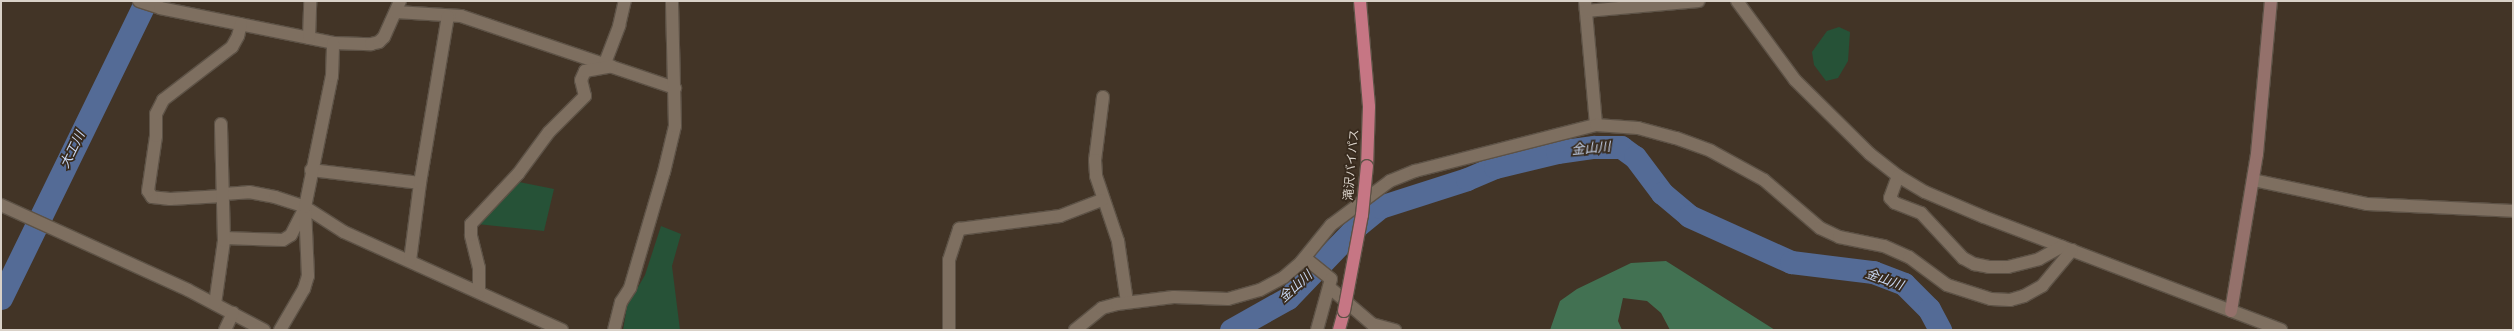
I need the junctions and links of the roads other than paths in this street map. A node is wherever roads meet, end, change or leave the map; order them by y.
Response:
1 (139, 1) edge
2 (310, 1) edge
3 (625, 1) edge
4 (672, 1) edge
5 (1360, 1) edge
6 (1699, 1) edge
7 (1737, 1) edge
8 (2271, 1) edge
9 (1585, 6) edge
10 (398, 7) edge
11 (448, 16) junction
12 (240, 24) junction
13 (309, 38) junction
14 (333, 43) junction
15 (609, 64) junction
16 (675, 88) junction
17 (1103, 97) dead end
18 (221, 124) dead end
19 (1596, 125) junction
20 (311, 170) junction
21 (1898, 176) junction
22 (2253, 180) junction
23 (420, 183) junction
24 (223, 195) junction
25 (1102, 200) junction
26 (1, 205) edge
27 (305, 207) junction
28 (2513, 211) edge
29 (224, 238) junction
30 (2067, 248) junction
31 (1305, 258) junction
32 (410, 261) junction
33 (1329, 287) junction
34 (478, 292) junction
35 (1127, 302) junction
36 (215, 304) junction
37 (2230, 311) junction
38 (233, 313) junction
39 (225, 330) edge
40 (264, 330) edge
41 (280, 330) edge
42 (562, 330) edge
43 (614, 330) edge
44 (949, 330) edge
45 (1075, 330) edge
46 (1317, 330) edge
47 (1339, 330) edge
48 (1395, 330) edge
49 (2281, 330) edge

1 - 12 street
2 - 13 street
3 - 15 street
4 - 16 street
5 - 47 highway, 滝沢バイパス, bridge
6 - 9 street
7 - 21 street
8 - 22 street
9 - 19 street
10 - 11 street
10 - 14 street
11 - 15 street
11 - 23 street
12 - 13 street
12 - 24 street
13 - 14 street
14 - 20 street
15 - 16 street
15 - 34 street
16 - 43 street
17 - 25 street
18 - 24 street
19 - 30 street
19 - 31 street
20 - 23 street
20 - 27 street
21 - 30 street
21 - 30 street
22 - 28 street
22 - 37 street
23 - 32 street
24 - 27 street
24 - 29 street
25 - 35 street
25 - 44 street
26 - 36 street
27 - 29 street
27 - 32 street
27 - 41 street
29 - 36 street
30 - 37 street
31 - 33 street
31 - 35 street
32 - 34 street
33 - 46 street
33 - 48 street
34 - 42 street
35 - 45 street
36 - 38 street
37 - 49 street
38 - 39 street
38 - 40 street

